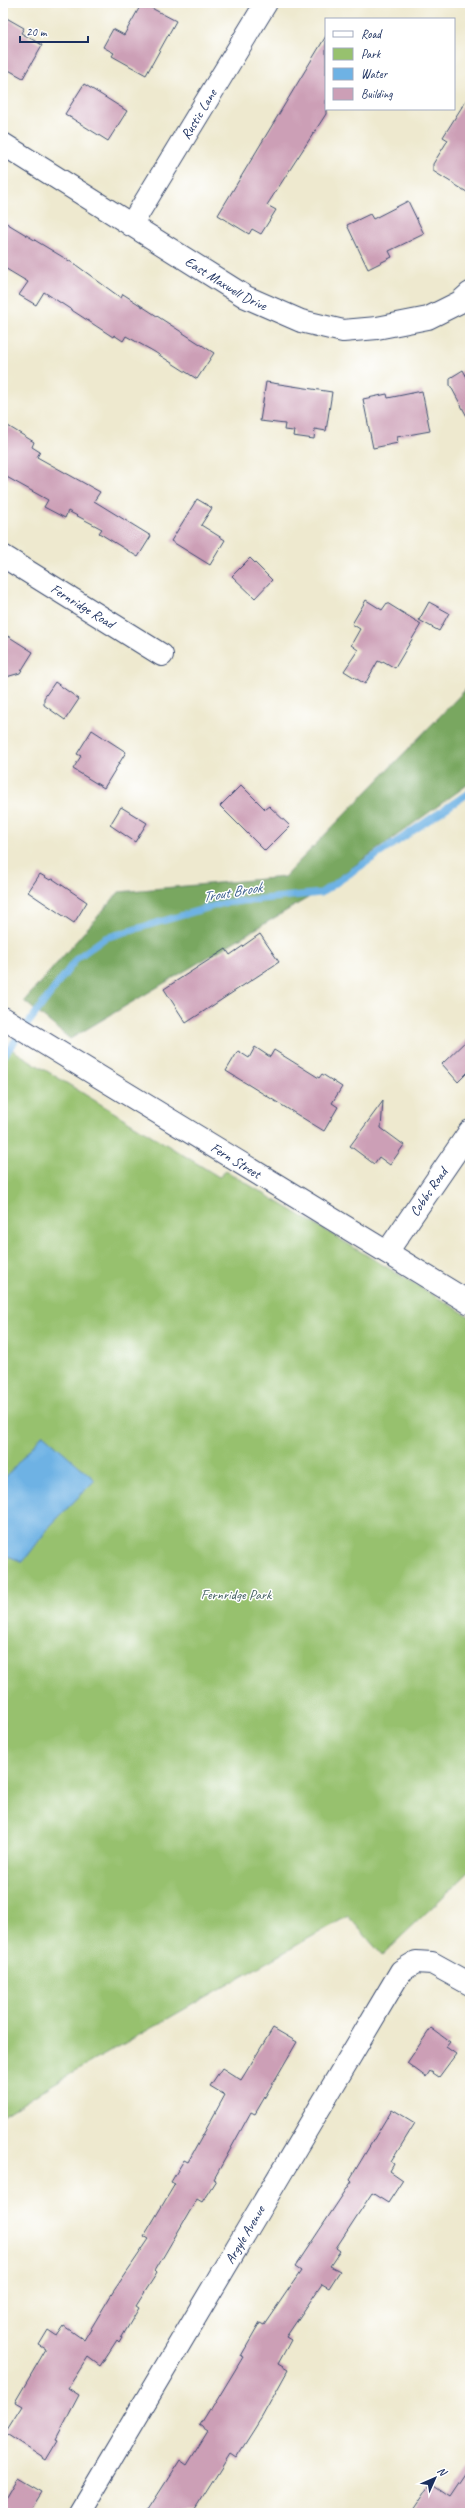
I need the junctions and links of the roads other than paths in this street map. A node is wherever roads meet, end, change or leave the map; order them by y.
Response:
1 (266, 3) edge
2 (3, 144) edge
3 (131, 225) junction
4 (470, 293) edge
5 (3, 556) edge
6 (162, 655) dead end
7 (3, 1018) edge
8 (470, 1132) edge
9 (387, 1252) junction
10 (470, 1303) edge
11 (470, 1984) edge
12 (79, 2513) edge

1 - 3 street, Rustic Lane
2 - 3 street, East Maxwell Drive
3 - 4 street, East Maxwell Drive
5 - 6 street, Fernridge Road
7 - 9 street, Fern Street
8 - 9 street, Cobbs Road
9 - 10 street, Fern Street
11 - 12 street, Argyle Avenue

